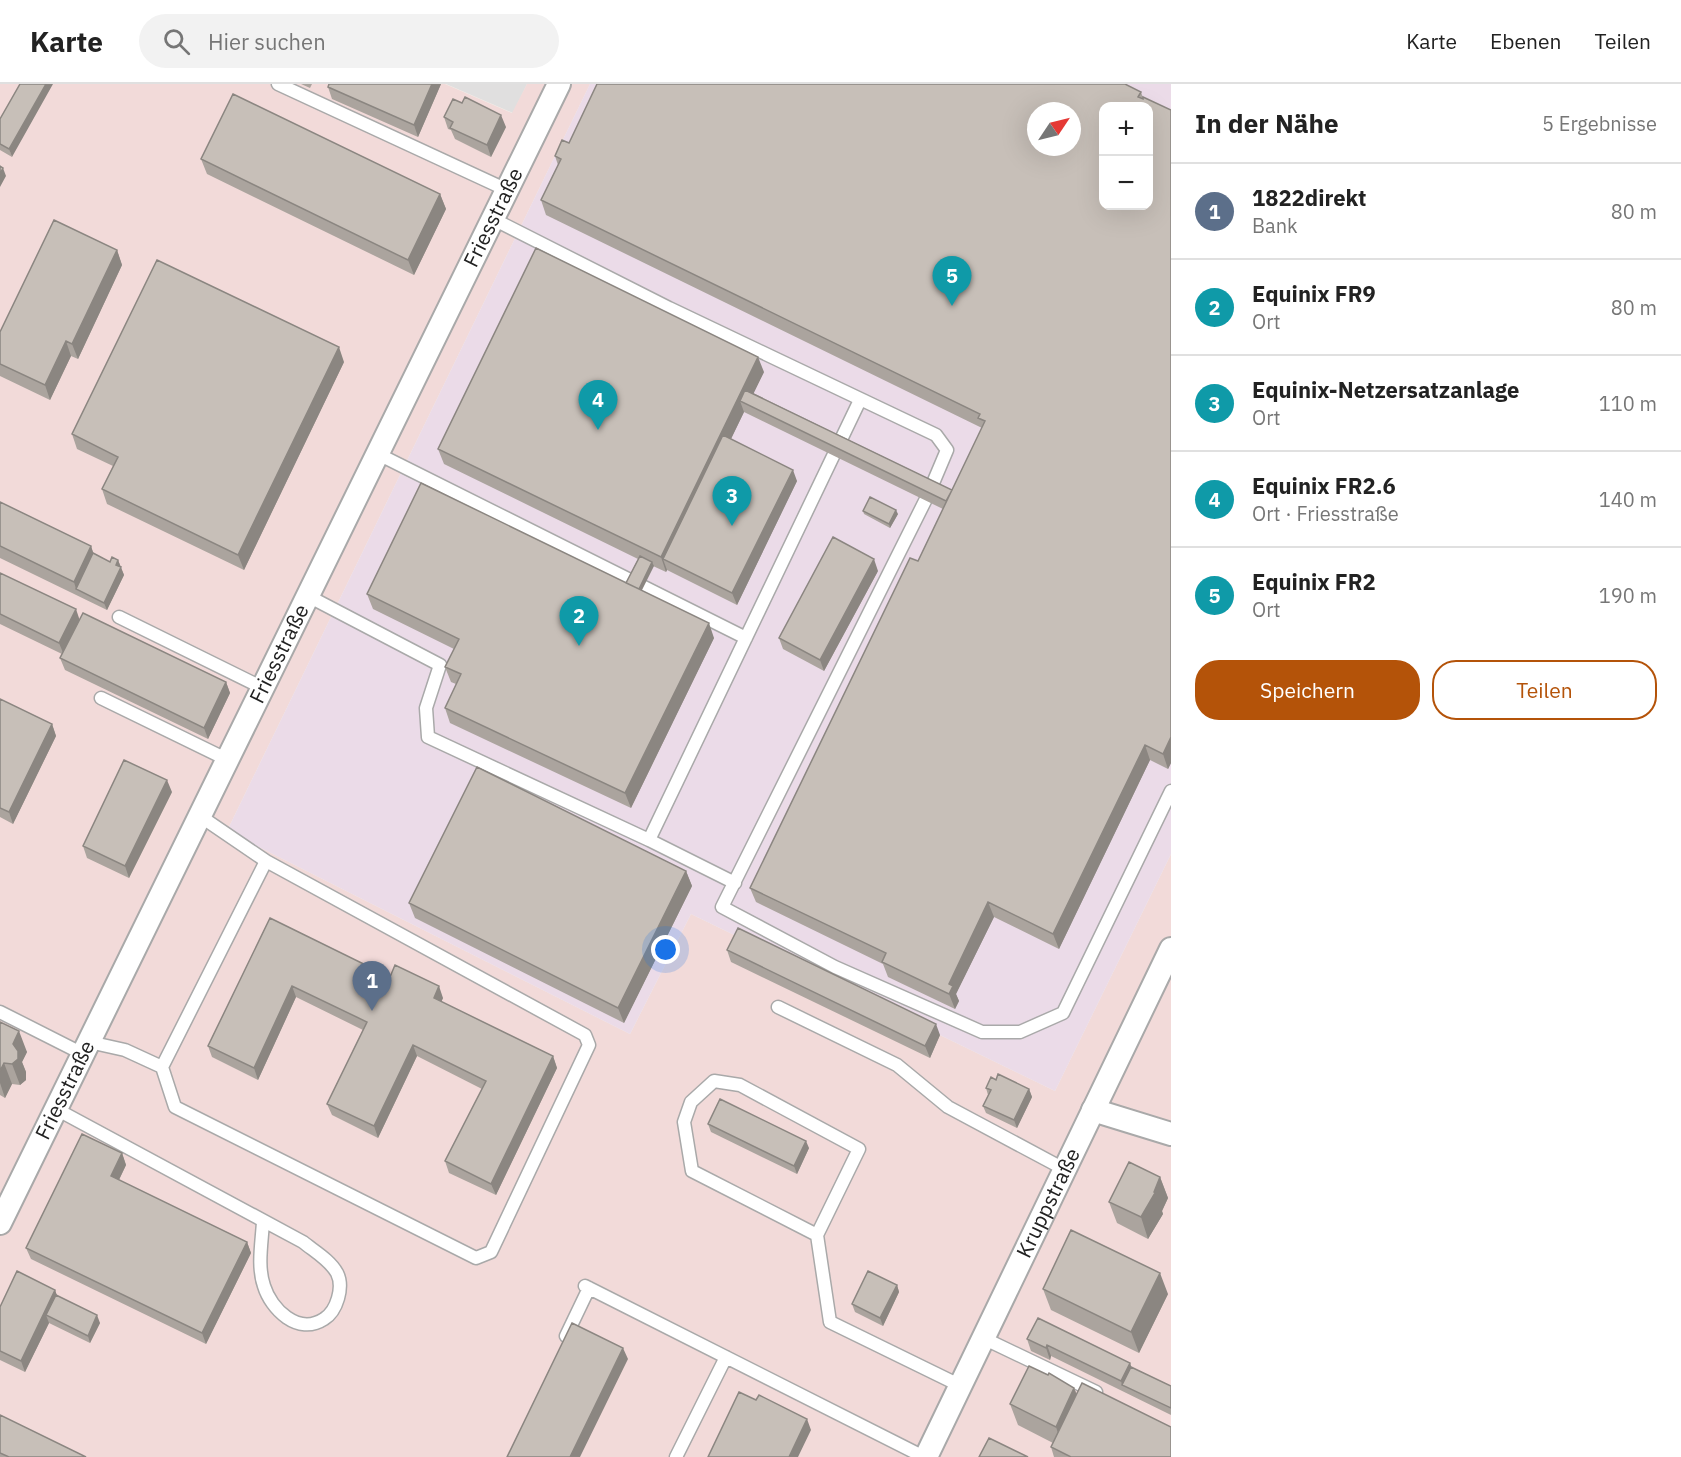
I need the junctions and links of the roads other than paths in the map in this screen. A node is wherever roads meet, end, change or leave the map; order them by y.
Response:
1 (278, 84) edge
2 (560, 84) edge
3 (507, 190) junction
4 (493, 219) junction
5 (860, 400) junction
6 (378, 454) junction
7 (308, 596) junction
8 (119, 617) dead end
9 (746, 638) junction
10 (263, 688) junction
11 (101, 699) dead end
12 (228, 760) junction
13 (1171, 791) edge
14 (200, 816) junction
15 (649, 840) junction
16 (266, 861) junction
17 (735, 883) junction
18 (1171, 949) edge
19 (778, 1007) dead end
20 (0, 1012) edge
21 (86, 1048) junction
22 (162, 1067) junction
23 (56, 1109) junction
24 (1092, 1110) junction
25 (1171, 1134) edge
26 (1064, 1168) junction
27 (263, 1221) junction
28 (0, 1223) edge
29 (818, 1236) junction
30 (983, 1338) junction
31 (559, 1352) edge
32 (726, 1357) junction
33 (961, 1386) junction
34 (1107, 1397) edge
35 (676, 1457) edge
36 (925, 1457) edge

1 - 3 lane
2 - 3 street, Friesstraße
3 - 4 street, Friesstraße
4 - 5 lane
4 - 6 street, Friesstraße
5 - 9 lane
5 - 17 lane
6 - 7 street, Friesstraße
6 - 9 lane
7 - 10 street, Friesstraße
7 - 15 lane
8 - 10 lane
9 - 15 lane
10 - 12 street, Friesstraße
11 - 12 lane
12 - 14 street, Friesstraße
13 - 17 lane
14 - 16 lane
14 - 21 street, Friesstraße
15 - 17 lane
16 - 22 lane
16 - 22 lane
18 - 24 street, Kruppstraße
19 - 26 lane
20 - 21 lane
21 - 22 lane
21 - 23 street, Friesstraße
23 - 27 lane
23 - 28 street, Friesstraße
24 - 25 street
24 - 26 street, Kruppstraße
26 - 30 street, Kruppstraße
27 - 27 lane
29 - 29 lane
29 - 33 lane
30 - 33 street, Kruppstraße
30 - 34 lane
31 - 32 lane
32 - 35 lane
32 - 36 lane
33 - 36 street, Kruppstraße

